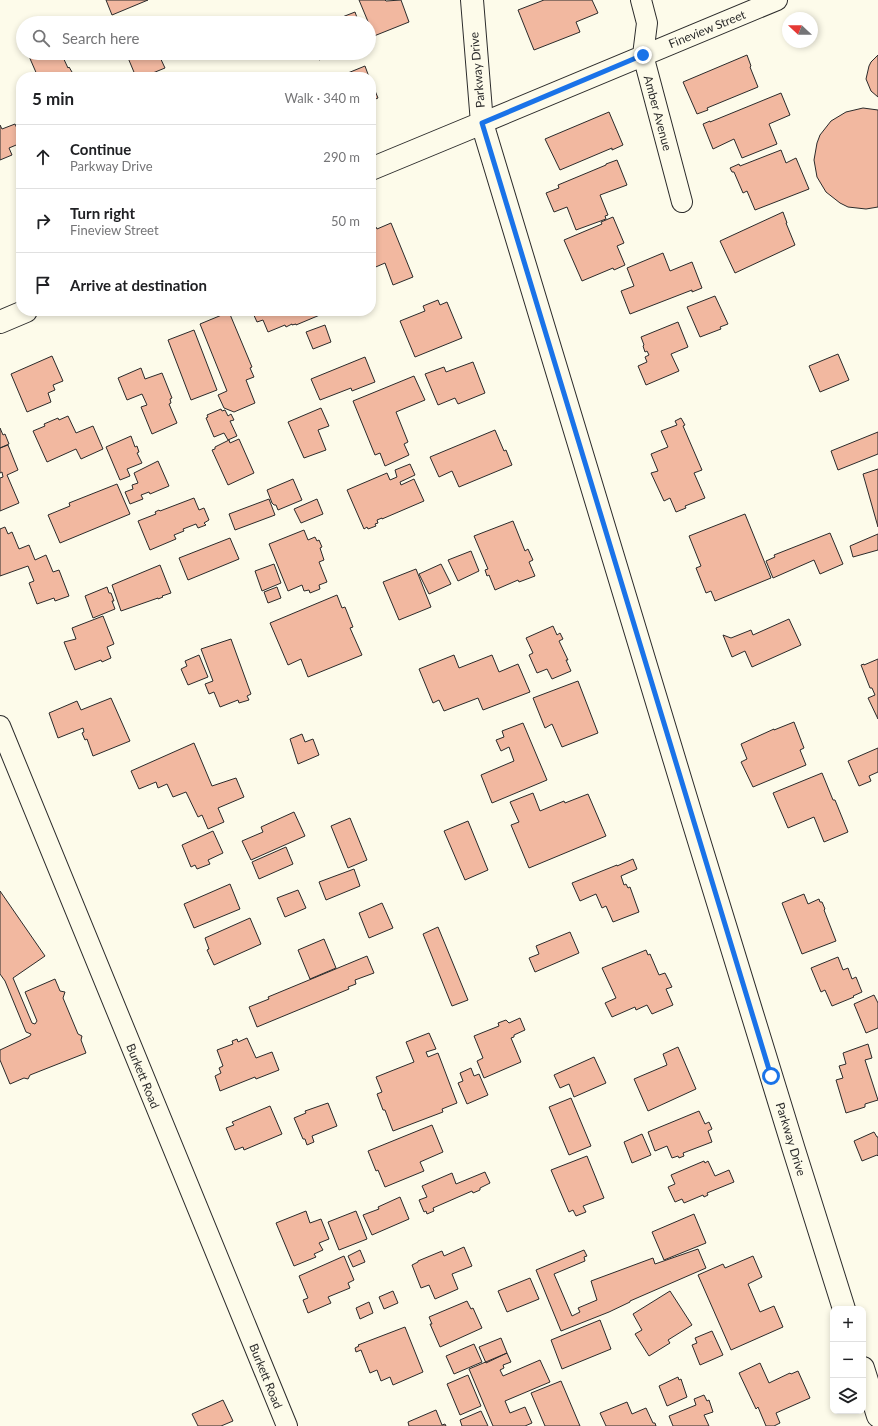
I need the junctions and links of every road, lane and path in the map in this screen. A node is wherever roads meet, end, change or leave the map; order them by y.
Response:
1 (472, 0) edge
2 (641, 0) edge
3 (777, 0) edge
4 (643, 55) junction
5 (482, 123) junction
6 (376, 167) edge
7 (682, 202) dead end
8 (16, 315) edge
9 (0, 322) edge
10 (0, 726) edge
11 (843, 1306) edge
12 (866, 1378) edge
13 (878, 1416) edge
14 (287, 1426) edge

1 - 5 street, Parkway Drive
2 - 4 street, Amber Avenue
3 - 4 street, Fineview Street
4 - 5 street, Fineview Street
4 - 7 street, Amber Avenue
5 - 6 street, Fineview Street
5 - 11 street, Parkway Drive
8 - 9 street
10 - 14 street, Burkett Road
12 - 13 street

